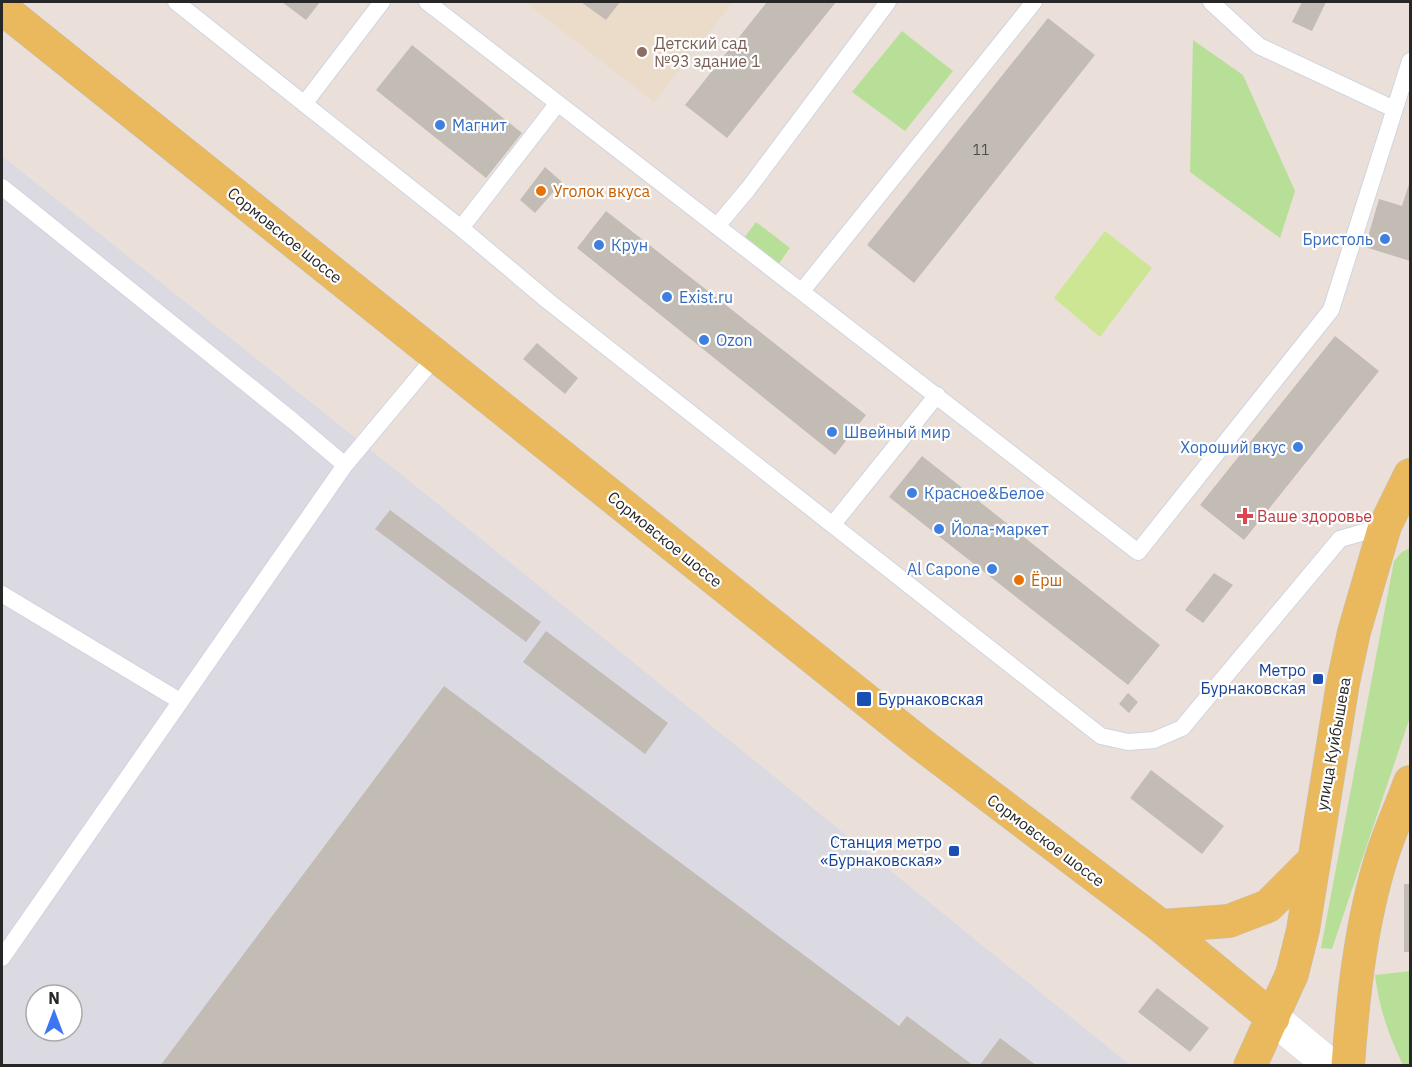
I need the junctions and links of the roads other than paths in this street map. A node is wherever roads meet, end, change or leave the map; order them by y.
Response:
1 (176, 2) edge
2 (382, 2) edge
3 (427, 2) edge
4 (888, 2) edge
5 (1034, 2) edge
6 (1211, 2) edge
7 (2, 8) edge
8 (1410, 61) edge
9 (304, 104) junction
10 (558, 104) junction
11 (1394, 109) junction
12 (2, 188) edge
13 (717, 226) junction
14 (461, 228) junction
15 (802, 291) junction
16 (436, 356) junction
17 (937, 395) junction
18 (345, 465) junction
19 (1410, 475) edge
20 (1398, 522) edge
21 (833, 524) junction
22 (2, 594) edge
23 (180, 701) junction
24 (1410, 782) edge
25 (1313, 861) junction
26 (1161, 926) junction
27 (2, 958) edge
28 (1273, 1018) junction
29 (1250, 1065) edge
30 (1331, 1065) edge
31 (1348, 1065) edge

1 - 9 lane
2 - 9 lane
3 - 10 lane
4 - 13 lane
5 - 15 lane
6 - 11 lane
7 - 16 main road, Сормовское шоссе
8 - 11 lane
9 - 14 lane
10 - 13 lane
10 - 14 lane
11 - 17 lane
12 - 18 lane
13 - 15 lane
14 - 21 lane
15 - 17 lane
16 - 18 lane
16 - 26 main road, Сормовское шоссе
17 - 21 lane
18 - 23 lane
19 - 20 main road, улица Куйбышева
20 - 21 lane
20 - 25 main road, улица Куйбышева
22 - 23 lane
23 - 27 lane
24 - 31 main road
25 - 26 main road
25 - 28 main road, улица Куйбышева
26 - 28 main road, Сормовское шоссе
28 - 29 main road, улица Куйбышева
28 - 30 main road, Сормовское шоссе

